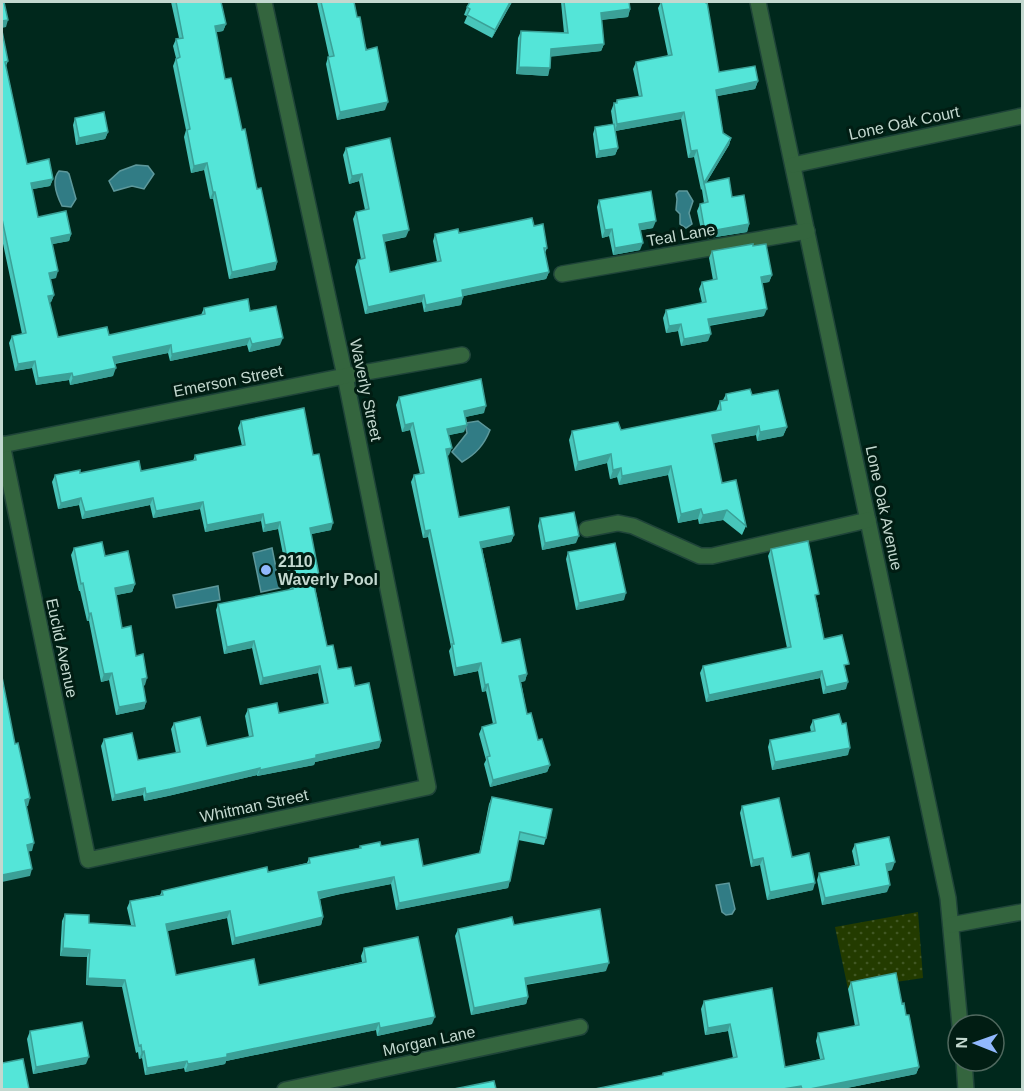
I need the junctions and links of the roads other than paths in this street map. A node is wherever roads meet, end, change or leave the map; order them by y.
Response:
1 (264, 2) edge
2 (758, 2) edge
3 (1023, 116) edge
4 (793, 165) junction
5 (807, 231) junction
6 (562, 274) dead end
7 (462, 355) dead end
8 (345, 376) junction
9 (2, 445) edge
10 (868, 520) junction
11 (587, 529) dead end
12 (428, 787) joint
13 (88, 860) joint
14 (1023, 912) edge
15 (951, 925) junction
16 (959, 1013) edge
17 (580, 1027) dead end
18 (965, 1073) edge
19 (285, 1089) edge
20 (966, 1089) edge

1 - 8 street, Waverly Street
2 - 4 street, Lone Oak Avenue
3 - 4 street, Lone Oak Court
4 - 5 street, Lone Oak Avenue
5 - 6 street, Teal Lane
5 - 10 street, Lone Oak Avenue
7 - 8 street, Emerson Street
8 - 9 street, Emerson Street
8 - 12 street, Waverly Street
9 - 13 street, Euclid Avenue
10 - 11 street
10 - 15 street, Lone Oak Avenue
12 - 13 street, Whitman Street
14 - 15 street
15 - 16 street, Lone Oak Avenue
17 - 19 street, Morgan Lane
18 - 20 street

